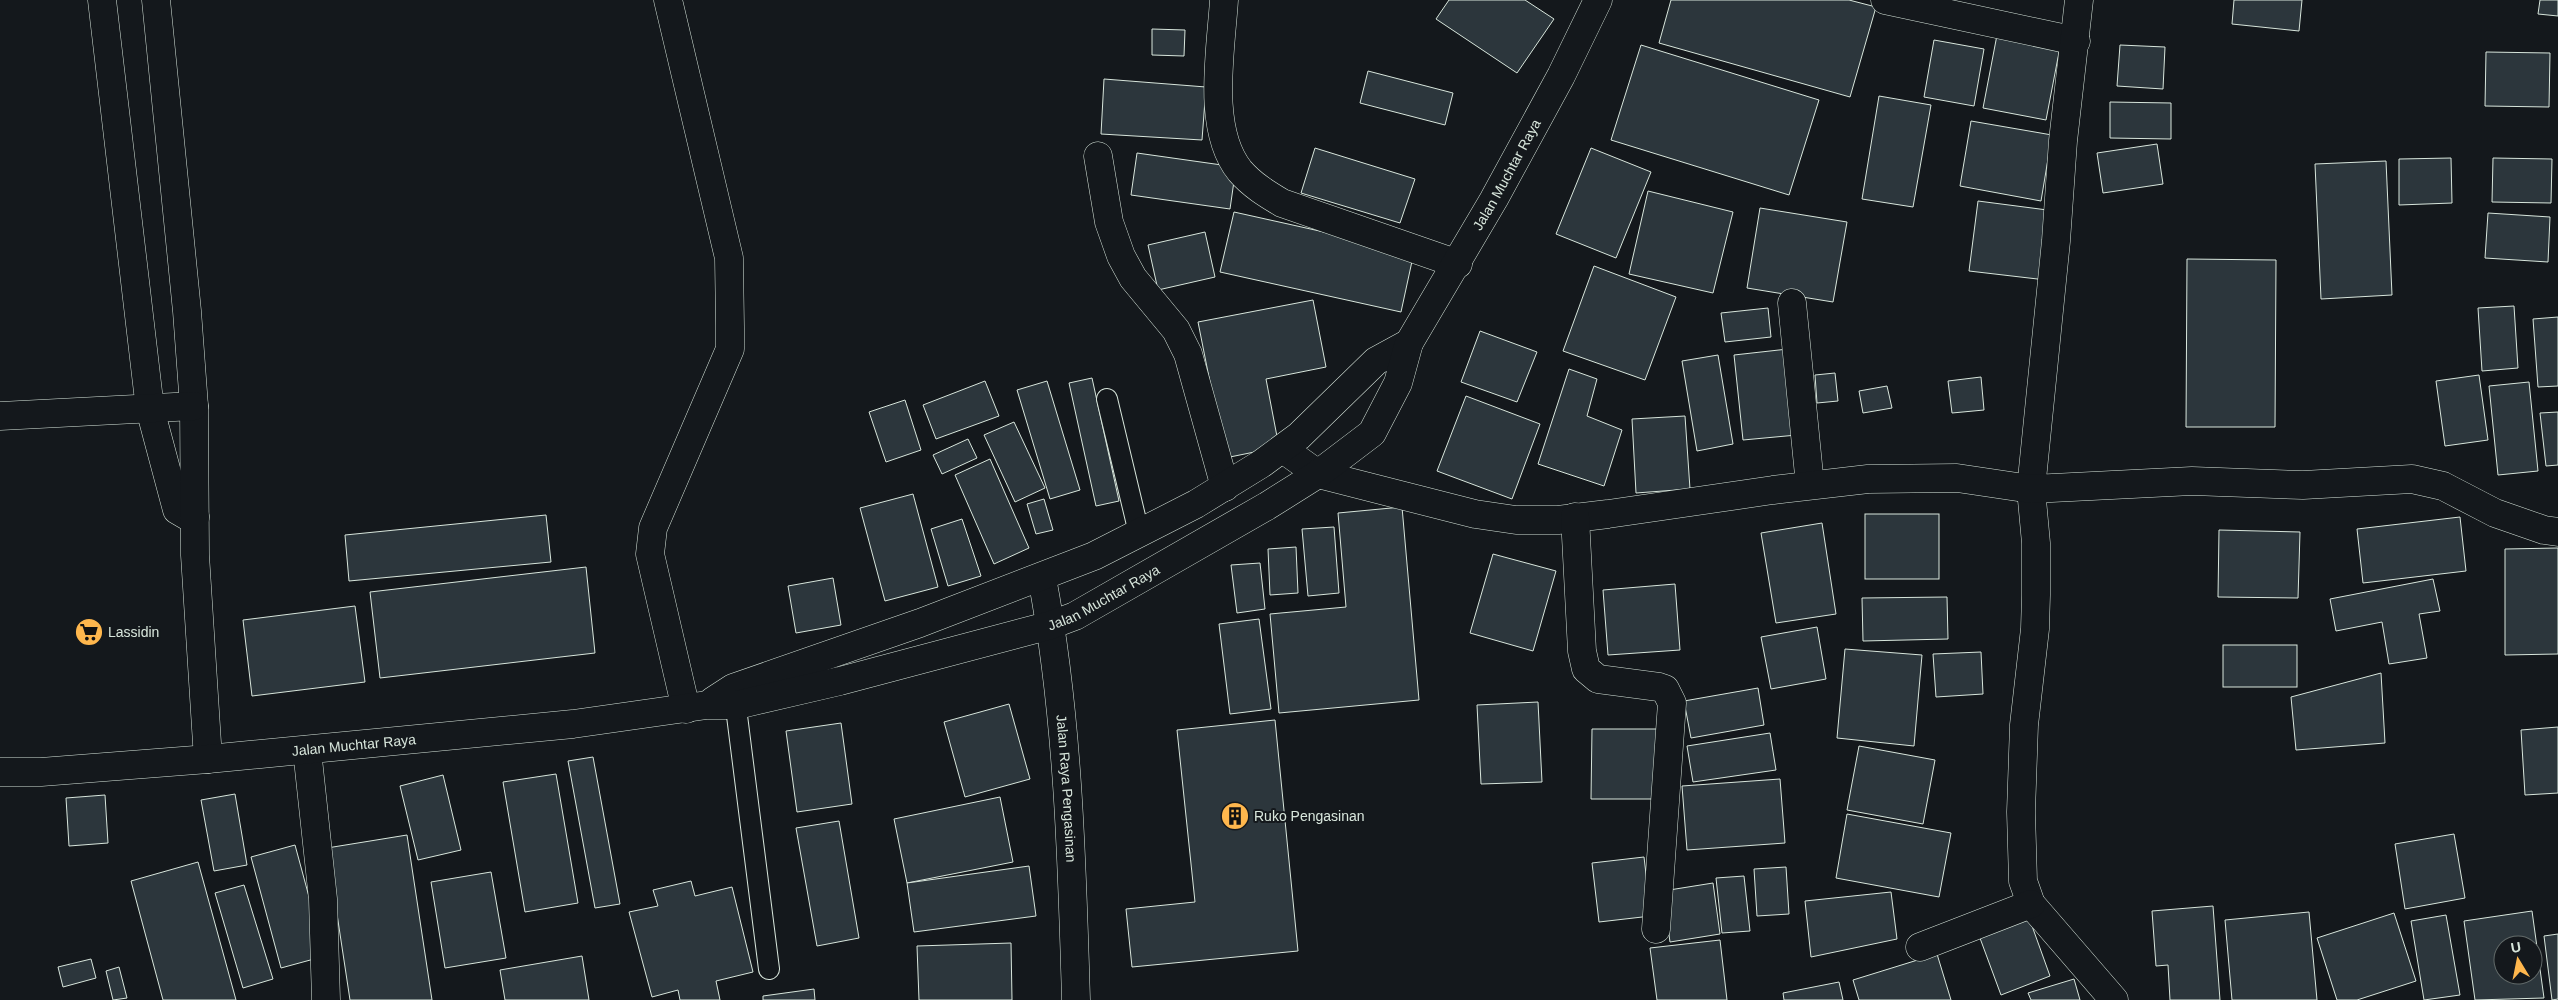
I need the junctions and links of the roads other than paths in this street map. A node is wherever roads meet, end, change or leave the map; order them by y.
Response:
1 (102, 0) edge
2 (156, 0) edge
3 (668, 0) edge
4 (1224, 0) edge
5 (1598, 0) edge
6 (1886, 0) edge
7 (2079, 0) edge
8 (2076, 42) junction
9 (1098, 156) dead end
10 (1458, 264) junction
11 (1792, 303) dead end
12 (1409, 343) junction
13 (1107, 399) dead end
14 (194, 406) junction
15 (150, 409) junction
16 (0, 416) edge
17 (1283, 449) junction
18 (1318, 474) junction
19 (1810, 485) junction
20 (1225, 487) junction
21 (2031, 489) junction
22 (195, 517) junction
23 (1575, 517) junction
24 (2558, 532) edge
25 (1140, 533) junction
26 (1042, 578) junction
27 (1051, 625) junction
28 (735, 696) junction
29 (696, 707) junction
30 (307, 750) junction
31 (208, 759) junction
32 (0, 772) edge
33 (2031, 904) junction
34 (1656, 930) dead end
35 (1920, 947) dead end
36 (769, 969) dead end
37 (326, 1000) edge
38 (1076, 1000) edge
39 (2114, 1000) edge

1 - 15 main road
2 - 14 main road
3 - 29 main road
4 - 10 main road
5 - 10 main road, Jalan Muchtar Raya
6 - 8 main road
7 - 8 main road
8 - 21 main road
9 - 20 main road
10 - 12 main road, Jalan Muchtar Raya
11 - 19 main road
12 - 17 main road, Jalan Muchtar Raya
12 - 18 main road, Jalan Muchtar Raya
13 - 25 lane
14 - 15 main road
14 - 22 main road
15 - 16 main road
15 - 22 main road
17 - 18 main road
17 - 20 main road, Jalan Muchtar Raya
18 - 23 main road
18 - 27 main road, Jalan Muchtar Raya
19 - 21 main road
19 - 23 main road
20 - 25 main road, Jalan Muchtar Raya
21 - 24 main road
21 - 33 main road
22 - 31 main road
23 - 34 main road
25 - 26 main road, Jalan Muchtar Raya
26 - 27 main road, Jalan Raya Pengasinan
26 - 28 main road, Jalan Muchtar Raya
27 - 28 main road, Jalan Muchtar Raya
27 - 38 main road, Jalan Raya Pengasinan
28 - 29 main road, Jalan Muchtar Raya
28 - 36 lane
29 - 30 main road, Jalan Muchtar Raya
30 - 31 main road, Jalan Muchtar Raya
30 - 37 main road
31 - 32 main road, Jalan Muchtar Raya
33 - 35 main road
33 - 39 main road

